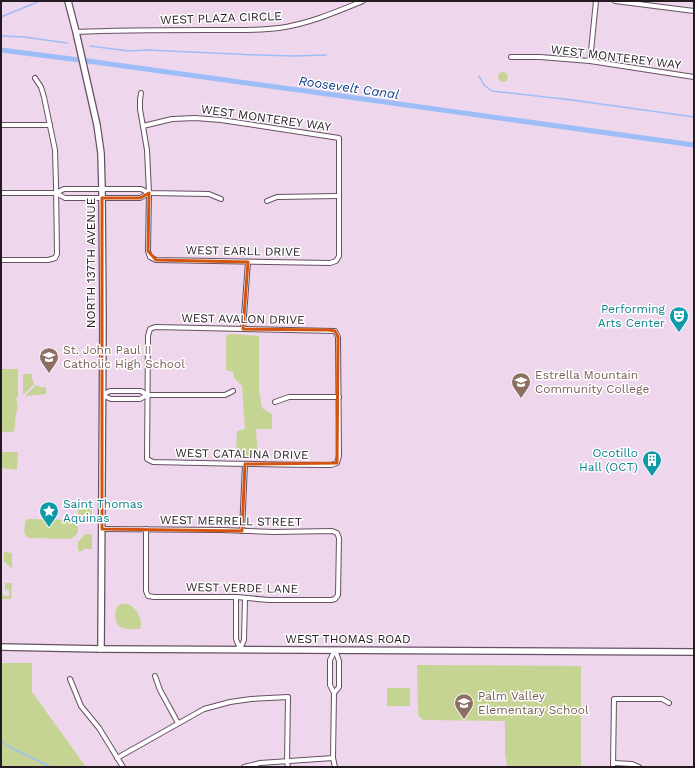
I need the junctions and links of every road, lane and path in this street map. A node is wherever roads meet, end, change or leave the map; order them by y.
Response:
1 (68, 1) edge
2 (362, 1) edge
3 (596, 1) edge
4 (614, 1) edge
5 (694, 10) edge
6 (76, 32) junction
7 (510, 57) dead end
8 (590, 61) junction
9 (694, 77) edge
10 (35, 78) dead end
11 (142, 93) dead end
12 (1, 125) edge
13 (50, 125) junction
14 (143, 126) junction
15 (102, 189) junction
16 (1, 193) edge
17 (56, 193) junction
18 (149, 193) junction
19 (338, 196) junction
20 (102, 198) junction
21 (221, 199) dead end
22 (267, 201) dead end
23 (1, 260) edge
24 (248, 262) junction
25 (243, 329) junction
26 (233, 391) dead end
27 (102, 395) junction
28 (147, 395) junction
29 (339, 397) junction
30 (275, 402) dead end
31 (245, 464) junction
32 (102, 529) junction
33 (146, 529) junction
34 (242, 531) junction
35 (236, 598) junction
36 (245, 598) junction
37 (335, 599) joint
38 (1, 647) edge
39 (101, 649) junction
40 (240, 649) junction
41 (335, 650) junction
42 (694, 652) edge
43 (155, 676) dead end
44 (70, 679) dead end
45 (334, 693) junction
46 (669, 702) dead end
47 (178, 723) junction
48 (117, 758) junction
49 (334, 758) junction
50 (288, 764) edge
51 (614, 765) edge
52 (123, 767) edge
53 (244, 767) edge
54 (335, 767) edge
55 (639, 767) edge

1 - 6 main road, NORTH 137TH AVENUE
2 - 6 street, WEST PLAZA CIRCLE
3 - 8 street
4 - 5 street
6 - 15 main road, NORTH 137TH AVENUE
7 - 8 street, WEST MONTEREY WAY
8 - 9 street, WEST MONTEREY WAY
10 - 13 street
11 - 14 street
12 - 13 street
13 - 17 street
14 - 18 street
14 - 19 street, WEST MONTEREY WAY
15 - 17 street
15 - 18 street
15 - 20 main road, NORTH 137TH AVENUE
16 - 17 street
17 - 20 street
17 - 23 street
18 - 20 street
18 - 21 street
18 - 24 street, WEST EARLL DRIVE
19 - 22 street
19 - 24 street, WEST EARLL DRIVE
20 - 27 main road, NORTH 137TH AVENUE
24 - 25 street
25 - 28 street, WEST AVALON DRIVE
25 - 29 street, WEST AVALON DRIVE
26 - 28 street
27 - 28 street
27 - 28 street
27 - 32 main road, NORTH 137TH AVENUE
28 - 31 street, WEST CATALINA DRIVE
29 - 30 street
29 - 31 street, WEST CATALINA DRIVE
31 - 34 street
32 - 33 street, WEST MERRELL STREET
32 - 39 main road, NORTH 137TH AVENUE
33 - 34 street, WEST MERRELL STREET
33 - 35 street, WEST VERDE LANE
34 - 37 street, WEST MERRELL STREET
35 - 36 street, WEST VERDE LANE
35 - 40 street
36 - 37 street, WEST VERDE LANE
36 - 40 street
38 - 39 main road, WEST THOMAS ROAD
39 - 40 main road, WEST THOMAS ROAD
40 - 41 main road, WEST THOMAS ROAD
41 - 42 main road, WEST THOMAS ROAD
41 - 45 street
41 - 45 street
43 - 47 street
44 - 48 street
45 - 49 street
46 - 51 street
47 - 48 street
47 - 50 street
48 - 52 street
49 - 50 street
49 - 54 street
50 - 53 street
51 - 55 street

